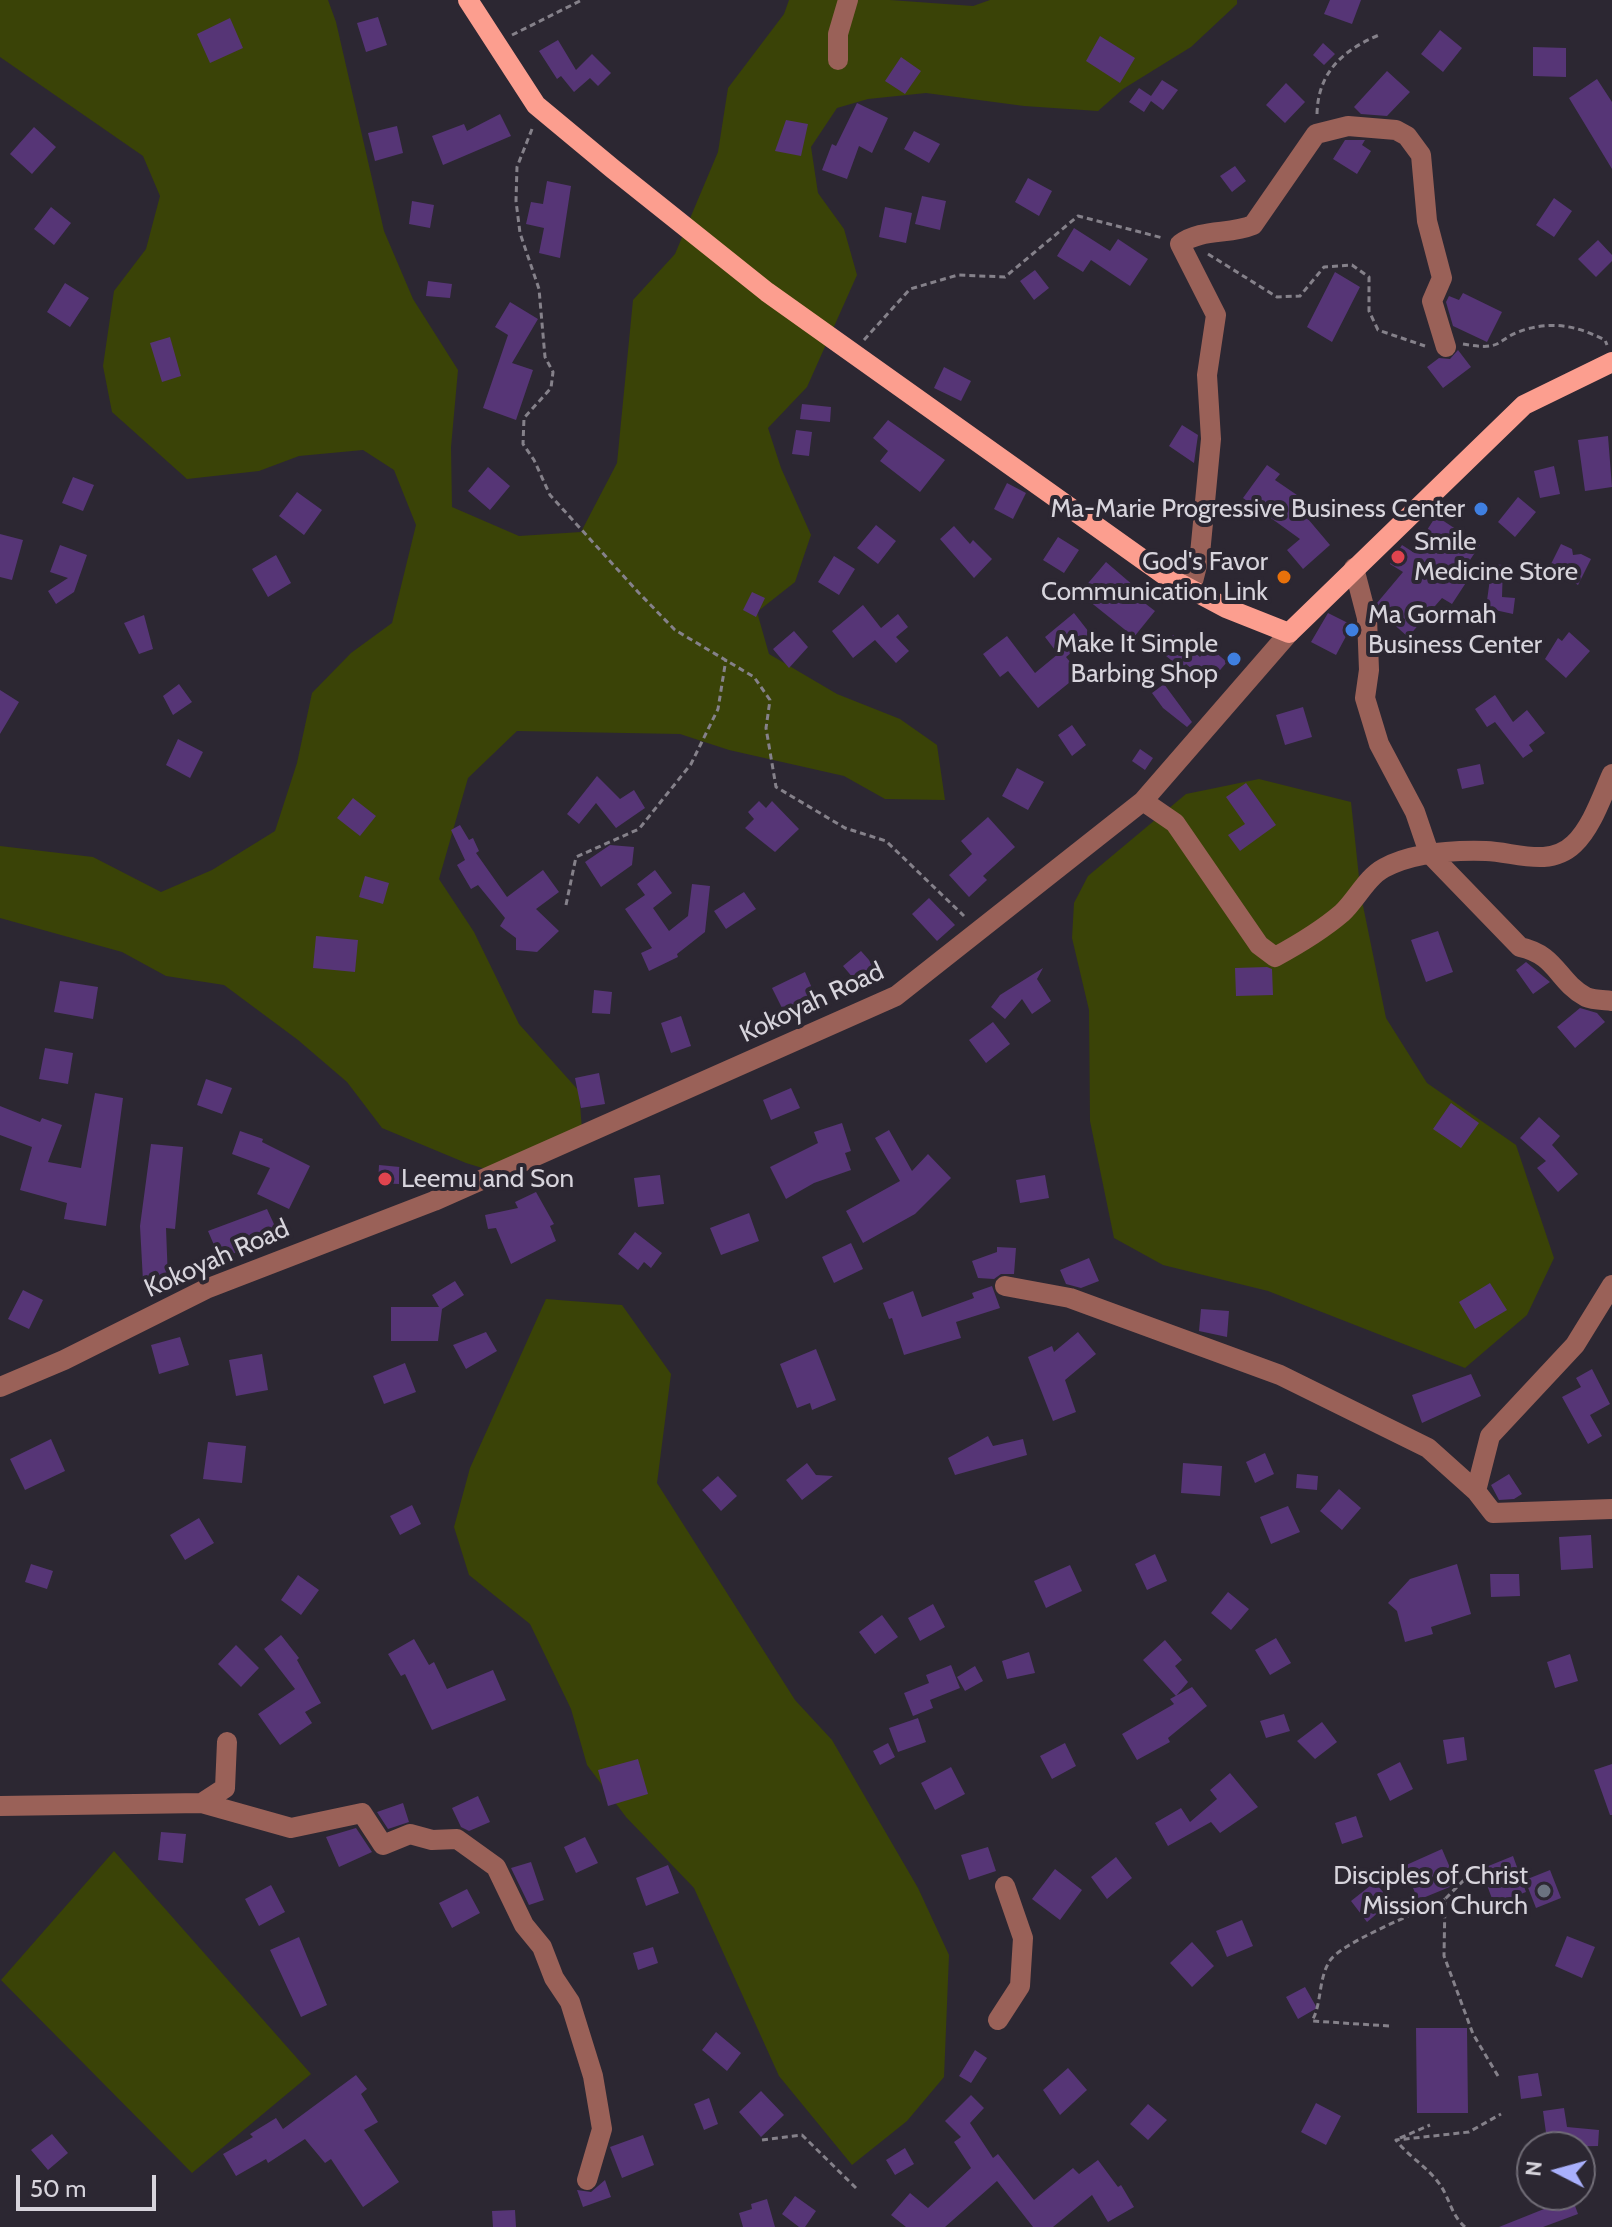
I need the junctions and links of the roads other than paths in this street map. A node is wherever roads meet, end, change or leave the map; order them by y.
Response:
1 (468, 0) edge
2 (848, 0) edge
3 (838, 60) dead end
4 (1446, 347) road end
5 (1610, 355) edge
6 (1354, 568) junction
7 (1191, 589) junction
8 (1289, 633) junction
9 (1612, 774) edge
10 (1143, 801) junction
11 (1429, 853) junction
12 (1612, 1001) edge
13 (1612, 1285) edge
14 (1005, 1286) dead end
15 (0, 1387) edge
16 (1476, 1491) junction
17 (1612, 1509) edge
18 (227, 1742) dead end
19 (202, 1803) junction
20 (0, 1806) edge
21 (1005, 1886) dead end
22 (998, 2020) dead end
23 (587, 2180) dead end

1 - 7 main road
2 - 3 street
4 - 7 street
5 - 6 main road, Kokoyah Road
6 - 8 main road, Kokoyah Road
6 - 11 street
7 - 8 main road
8 - 10 street, Kokoyah Road
9 - 11 street
10 - 11 street
10 - 15 street, Kokoyah Road
11 - 12 street
13 - 16 street
14 - 16 street
16 - 17 street
18 - 19 street
19 - 20 street
19 - 23 street
21 - 22 street

